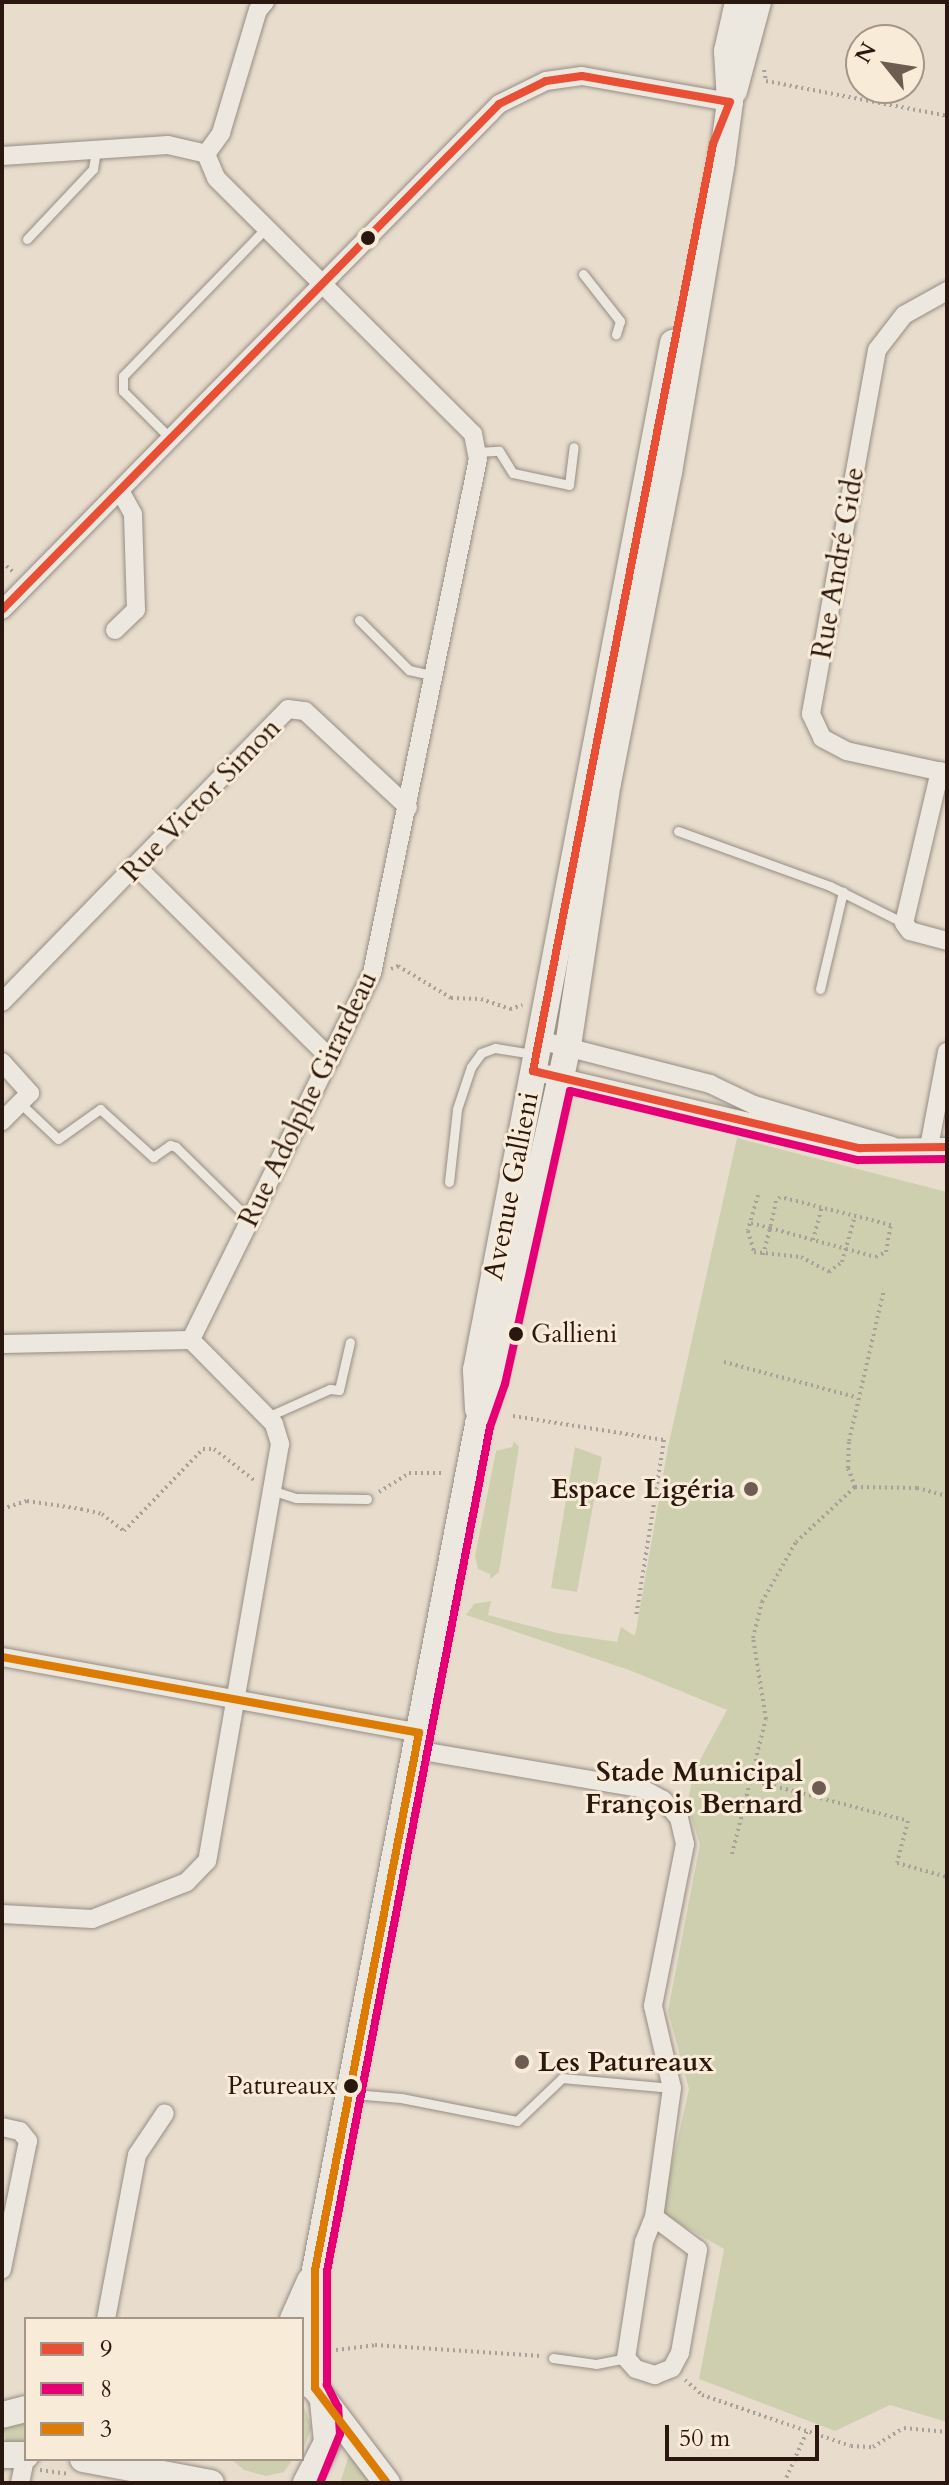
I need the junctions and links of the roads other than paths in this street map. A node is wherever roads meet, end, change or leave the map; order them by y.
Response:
1 (738, 2) edge
2 (758, 2) edge
3 (257, 5) edge
4 (730, 102) junction
5 (96, 150) junction
6 (206, 154) junction
7 (2, 156) edge
8 (266, 228) junction
9 (27, 239) dead end
10 (583, 274) dead end
11 (320, 284) junction
12 (947, 291) edge
13 (616, 334) dead end
14 (170, 438) junction
15 (574, 447) dead end
16 (477, 452) junction
17 (120, 491) junction
18 (2, 610) edge
19 (359, 620) dead end
20 (115, 630) dead end
21 (434, 676) junction
22 (943, 772) edge
23 (408, 807) junction
24 (678, 831) dead end
25 (137, 867) junction
26 (843, 892) junction
27 (904, 923) junction
28 (947, 941) edge
29 (820, 989) dead end
30 (2, 1002) edge
31 (568, 1046) junction
32 (947, 1052) edge
33 (536, 1055) junction
34 (331, 1059) junction
35 (2, 1062) edge
36 (561, 1076) junction
37 (20, 1103) junction
38 (2, 1121) edge
39 (892, 1146) junction
40 (938, 1147) edge
41 (449, 1182) dead end
42 (250, 1220) junction
43 (191, 1340) junction
44 (350, 1342) dead end
45 (2, 1344) edge
46 (267, 1417) junction
47 (478, 1424) junction
48 (271, 1490) junction
49 (367, 1499) road end
50 (2, 1657) edge
51 (235, 1700) junction
52 (417, 1742) junction
53 (2, 1914) edge
54 (672, 2088) junction
55 (349, 2094) junction
56 (165, 2113) dead end
57 (2, 2127) edge
58 (654, 2217) junction
59 (2, 2269) edge
60 (315, 2270) junction
61 (106, 2317) edge
62 (294, 2317) edge
63 (553, 2358) road end
64 (626, 2358) junction
65 (313, 2387) edge
66 (24, 2410) edge
67 (2, 2415) edge
68 (209, 2461) edge
69 (80, 2468) edge
70 (211, 2483) edge
71 (223, 2483) edge
72 (306, 2483) edge
73 (387, 2483) edge

1 - 4 main road, Avenue Gallieni
2 - 4 main road, Avenue Gallieni
3 - 6 street
4 - 11 street
4 - 31 main road, Avenue Gallieni
4 - 33 main road, Avenue Gallieni
5 - 6 street
5 - 7 street
5 - 9 lane
6 - 8 street
8 - 11 street
8 - 14 lane
10 - 13 lane
11 - 14 street
11 - 16 street
12 - 22 street, Rue André Gide
14 - 17 street
15 - 16 lane
16 - 21 street, Rue Adolphe Girardeau
17 - 18 street
17 - 20 street
19 - 21 lane
21 - 23 street, Rue Adolphe Girardeau
22 - 27 street
23 - 25 street, Rue Victor Simon
23 - 34 street, Rue Adolphe Girardeau
24 - 26 lane
25 - 30 street, Rue Victor Simon
25 - 34 street
26 - 27 lane
26 - 29 lane
27 - 28 street
31 - 33 street
31 - 36 main road, Avenue Gallieni
31 - 39 street
32 - 40 street
33 - 36 street
33 - 41 lane
33 - 47 main road, Avenue Gallieni
34 - 42 street, Rue Adolphe Girardeau
35 - 37 street
36 - 39 street
36 - 47 main road, Avenue Gallieni
37 - 38 street
37 - 42 lane
39 - 40 street
42 - 43 street, Rue Adolphe Girardeau
43 - 45 street
43 - 46 street
44 - 46 lane
46 - 48 street
47 - 52 main road, Avenue Gallieni
48 - 49 lane
48 - 51 street
50 - 51 street
51 - 52 street
51 - 53 street
52 - 54 street
52 - 55 main road, Avenue Gallieni
54 - 55 lane
54 - 58 street
55 - 60 main road, Avenue Gallieni
56 - 61 street
57 - 59 street
58 - 64 street
58 - 64 street
60 - 62 main road, Avenue Gallieni
60 - 65 main road, Avenue Gallieni
63 - 64 lane
65 - 72 main road, Avenue Gallieni
65 - 73 main road
66 - 67 main road
68 - 71 main road
69 - 70 main road

